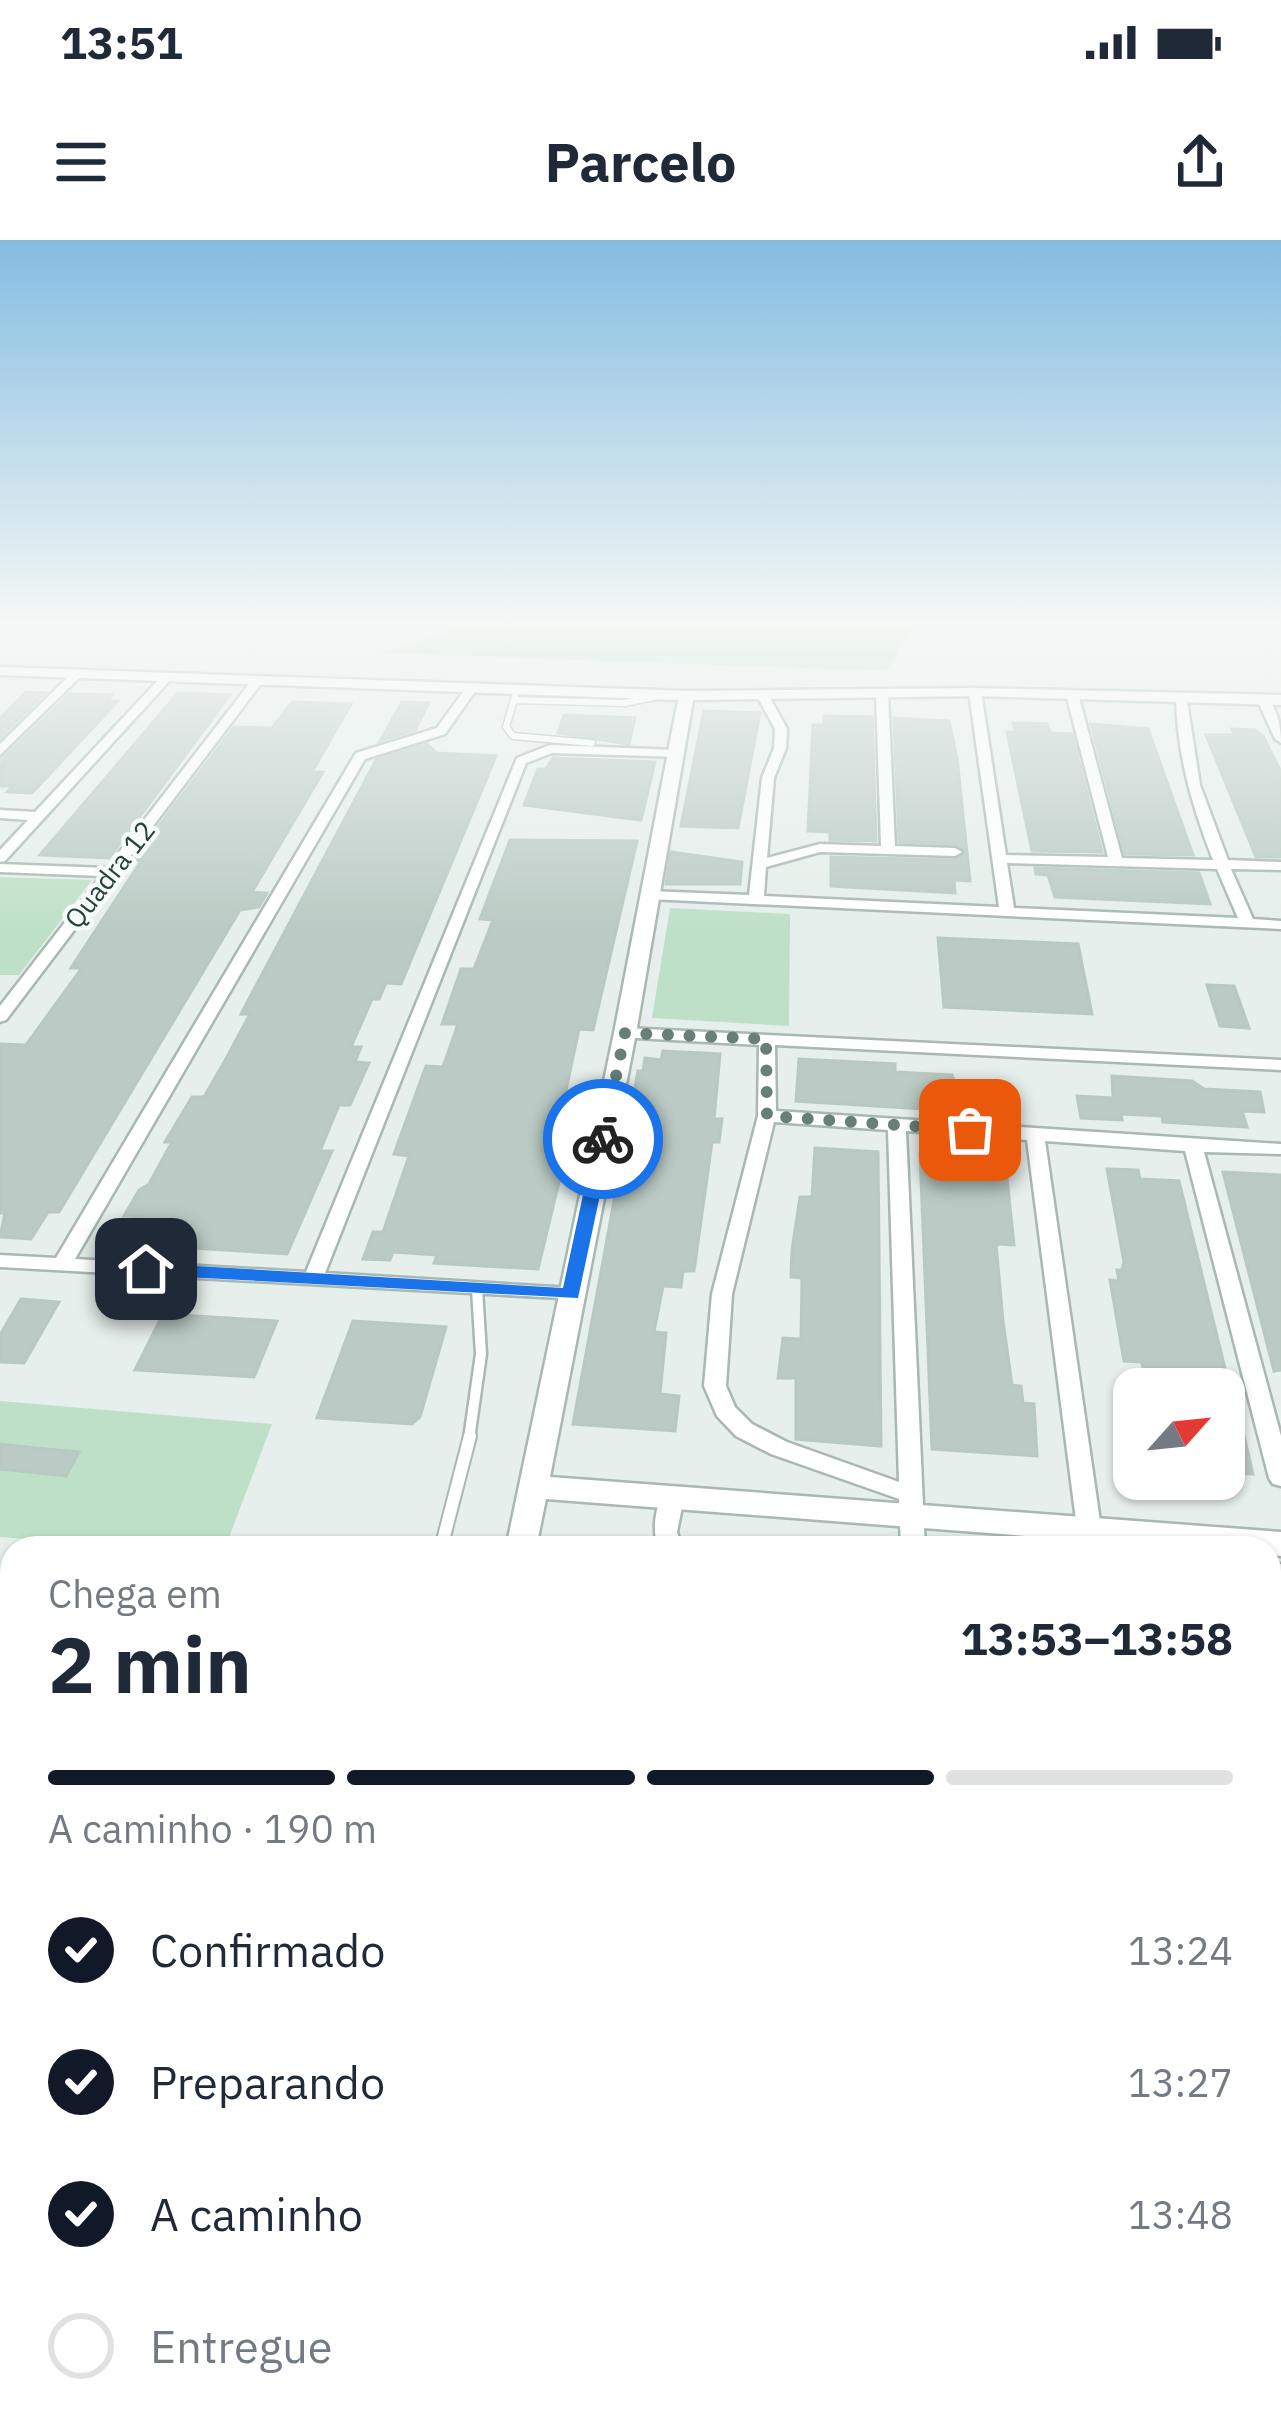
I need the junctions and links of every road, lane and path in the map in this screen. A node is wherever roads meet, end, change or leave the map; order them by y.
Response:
1 (25, 726) edge
2 (120, 726) edge
3 (222, 726) edge
4 (444, 726) edge
5 (506, 726) edge
6 (681, 726) edge
7 (780, 726) edge
8 (882, 726) edge
9 (980, 726) edge
10 (1081, 726) edge
11 (1185, 726) edge
12 (592, 743) dead end
13 (0, 751) edge
14 (677, 754) junction
15 (0, 814) edge
16 (37, 816) junction
17 (888, 848) junction
18 (955, 852) dead end
19 (0, 858) edge
20 (1001, 859) junction
21 (1116, 860) junction
22 (762, 864) junction
23 (1223, 864) junction
24 (1281, 866) edge
25 (0, 868) edge
26 (111, 872) junction
27 (649, 895) junction
28 (756, 900) junction
29 (1007, 911) junction
30 (1246, 923) junction
31 (1281, 925) edge
32 (6, 1000) edge
33 (0, 1017) edge
34 (625, 1033) junction
35 (766, 1039) junction
36 (1281, 1065) edge
37 (767, 1116) junction
38 (897, 1125) junction
39 (1035, 1135) junction
40 (1193, 1146) junction
41 (1281, 1149) edge
42 (0, 1261) edge
43 (62, 1264) junction
44 (313, 1279) junction
45 (477, 1289) junction
46 (571, 1294) junction
47 (1281, 1478) edge
48 (534, 1487) junction
49 (672, 1497) junction
50 (912, 1505) junction
51 (1089, 1528) junction
52 (444, 1536) edge
53 (524, 1536) edge
54 (666, 1536) edge
55 (913, 1536) edge
56 (1185, 1536) edge

1 - 13 street
2 - 16 street
3 - 26 street, Quadra 12
4 - 43 street
5 - 12 lane
6 - 14 street
7 - 22 street
8 - 17 street
9 - 20 street
10 - 21 street
11 - 23 street
14 - 27 street
14 - 44 street
15 - 16 street
16 - 19 street
17 - 18 street
17 - 22 street
20 - 21 street
20 - 29 street
21 - 23 street
22 - 28 street
23 - 24 street
23 - 30 street
25 - 26 street
26 - 32 street, Quadra 12
27 - 28 street
27 - 34 street
28 - 29 street
29 - 30 street
30 - 31 street
32 - 33 street, Quadra 12
34 - 35 street
34 - 46 street
35 - 36 street
35 - 37 street
37 - 38 street
37 - 50 street
38 - 39 street
38 - 50 street
39 - 40 street
39 - 51 street
40 - 41 street
40 - 47 street
42 - 43 street
43 - 44 street
44 - 45 street
45 - 46 street
45 - 52 lane
46 - 48 street
48 - 49 street
48 - 53 street
49 - 50 street
49 - 54 street
50 - 51 street
50 - 55 street
51 - 56 street

